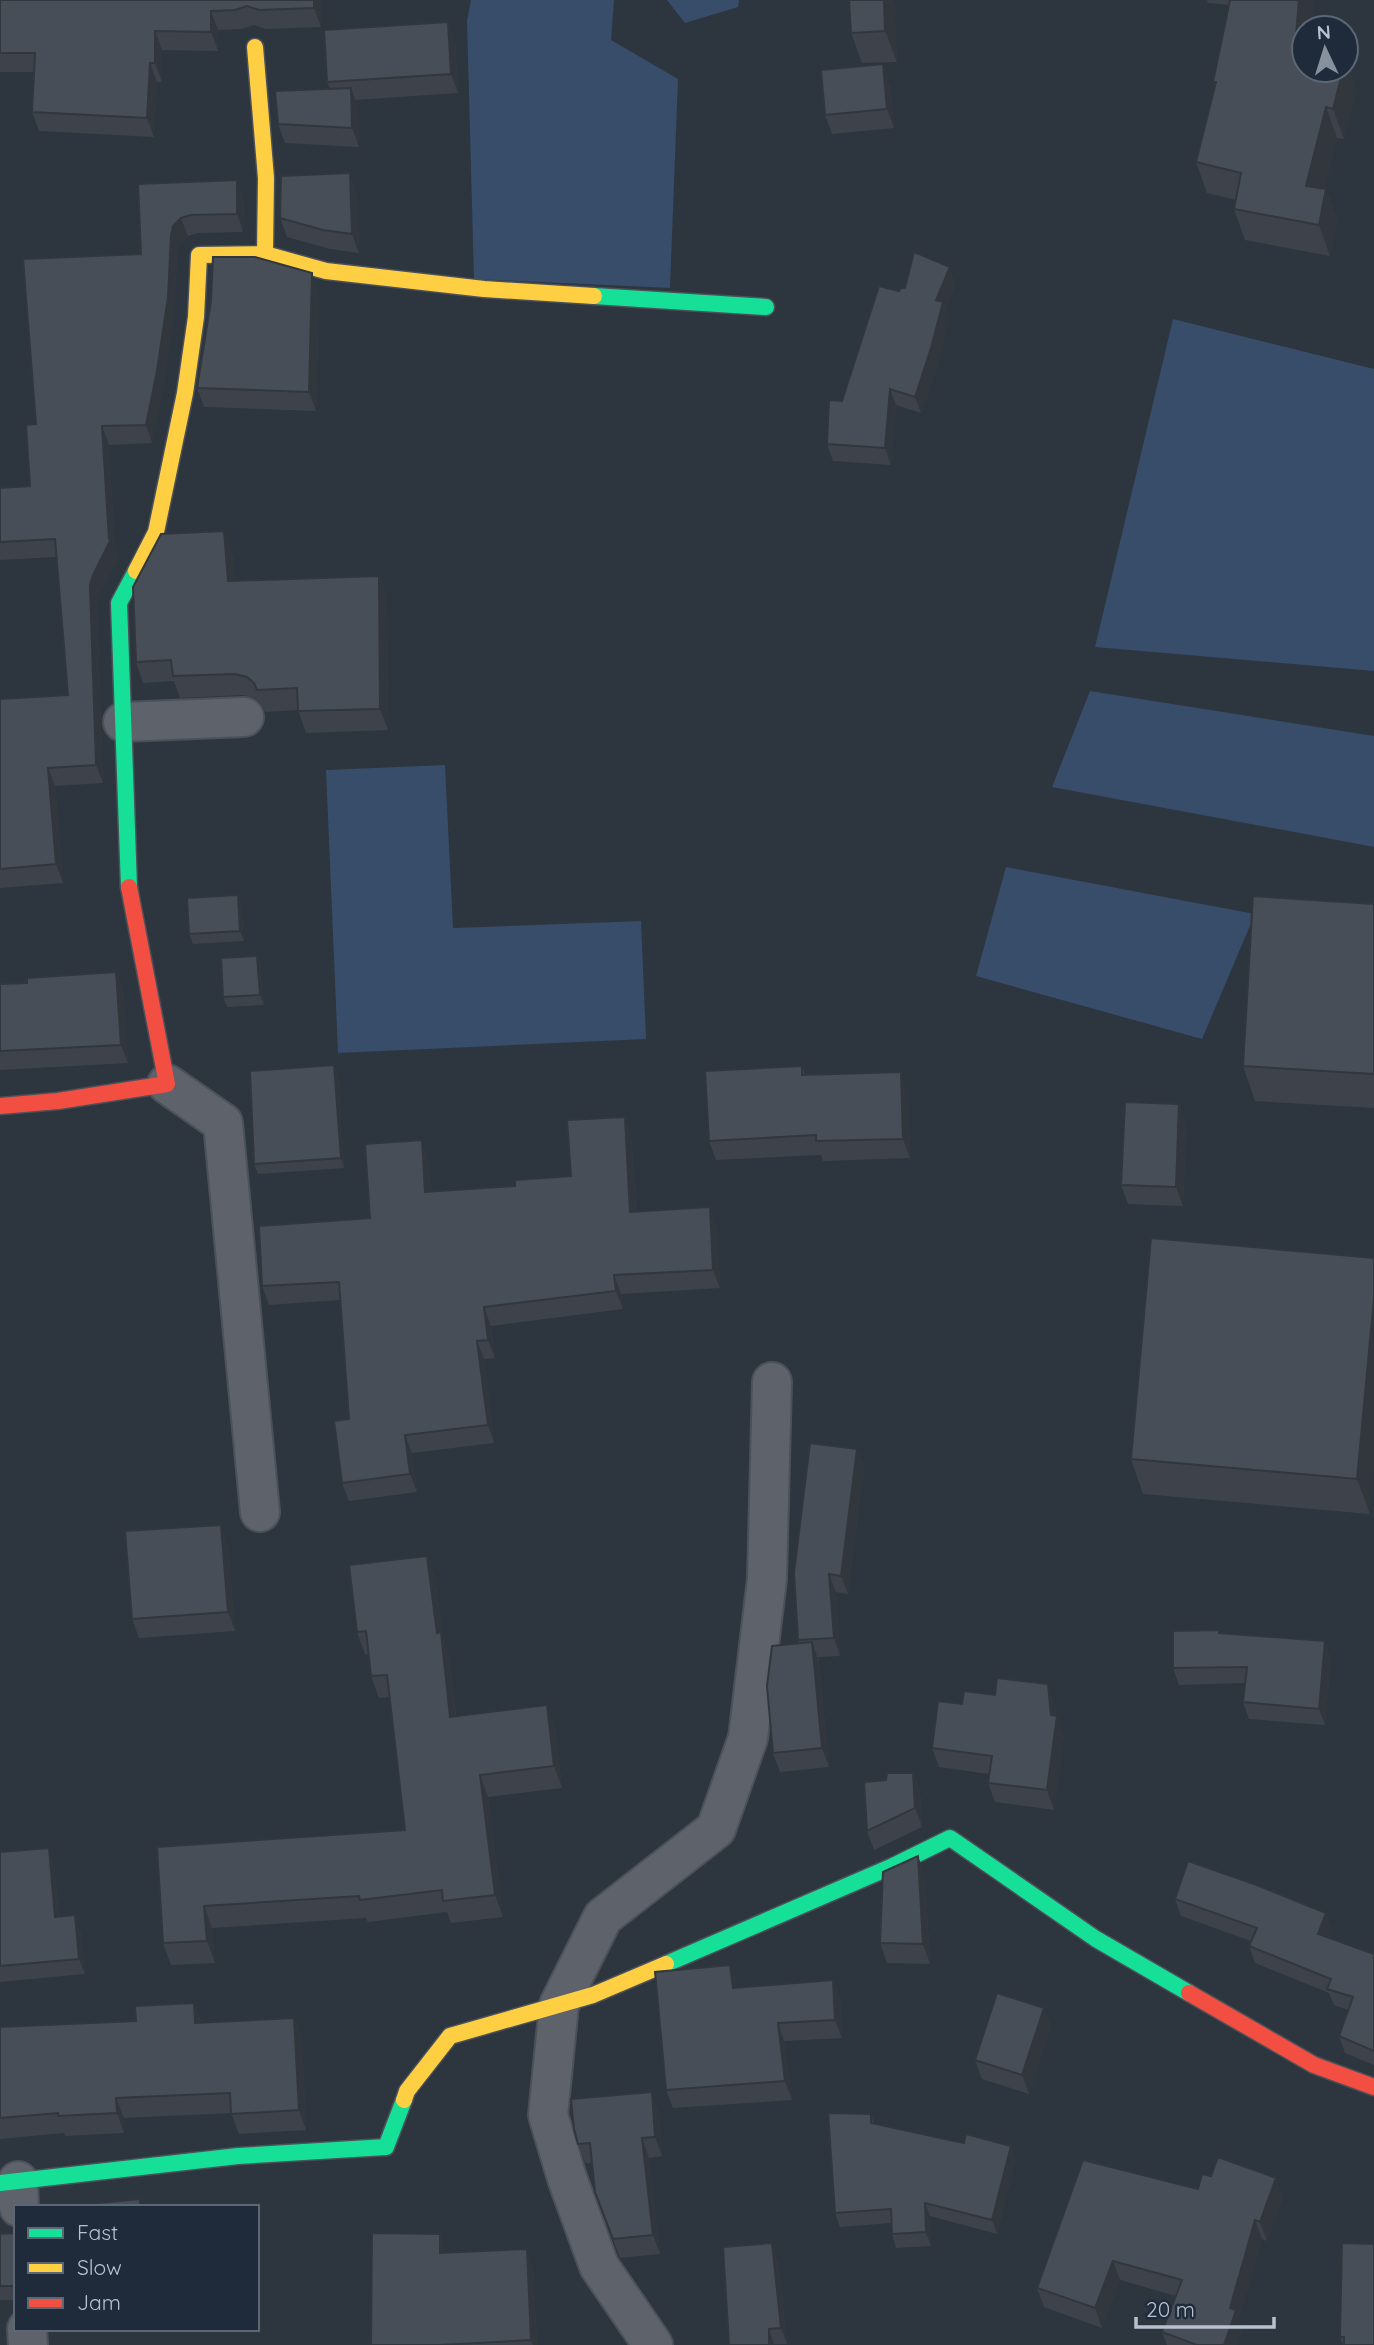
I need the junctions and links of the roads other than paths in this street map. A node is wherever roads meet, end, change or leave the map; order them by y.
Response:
1 (255, 47) dead end
2 (265, 254) junction
3 (766, 307) dead end
4 (244, 717) dead end
5 (123, 722) junction
6 (167, 1084) junction
7 (0, 1105) edge
8 (772, 1382) dead end
9 (260, 1512) dead end
10 (559, 2005) junction
11 (1374, 2087) edge
12 (12, 2190) edge
13 (653, 2345) edge

1 - 2 street
2 - 3 street
2 - 5 street
4 - 5 street
5 - 6 street
6 - 7 street
6 - 9 street
8 - 10 street
10 - 11 street
10 - 12 street
10 - 13 street

